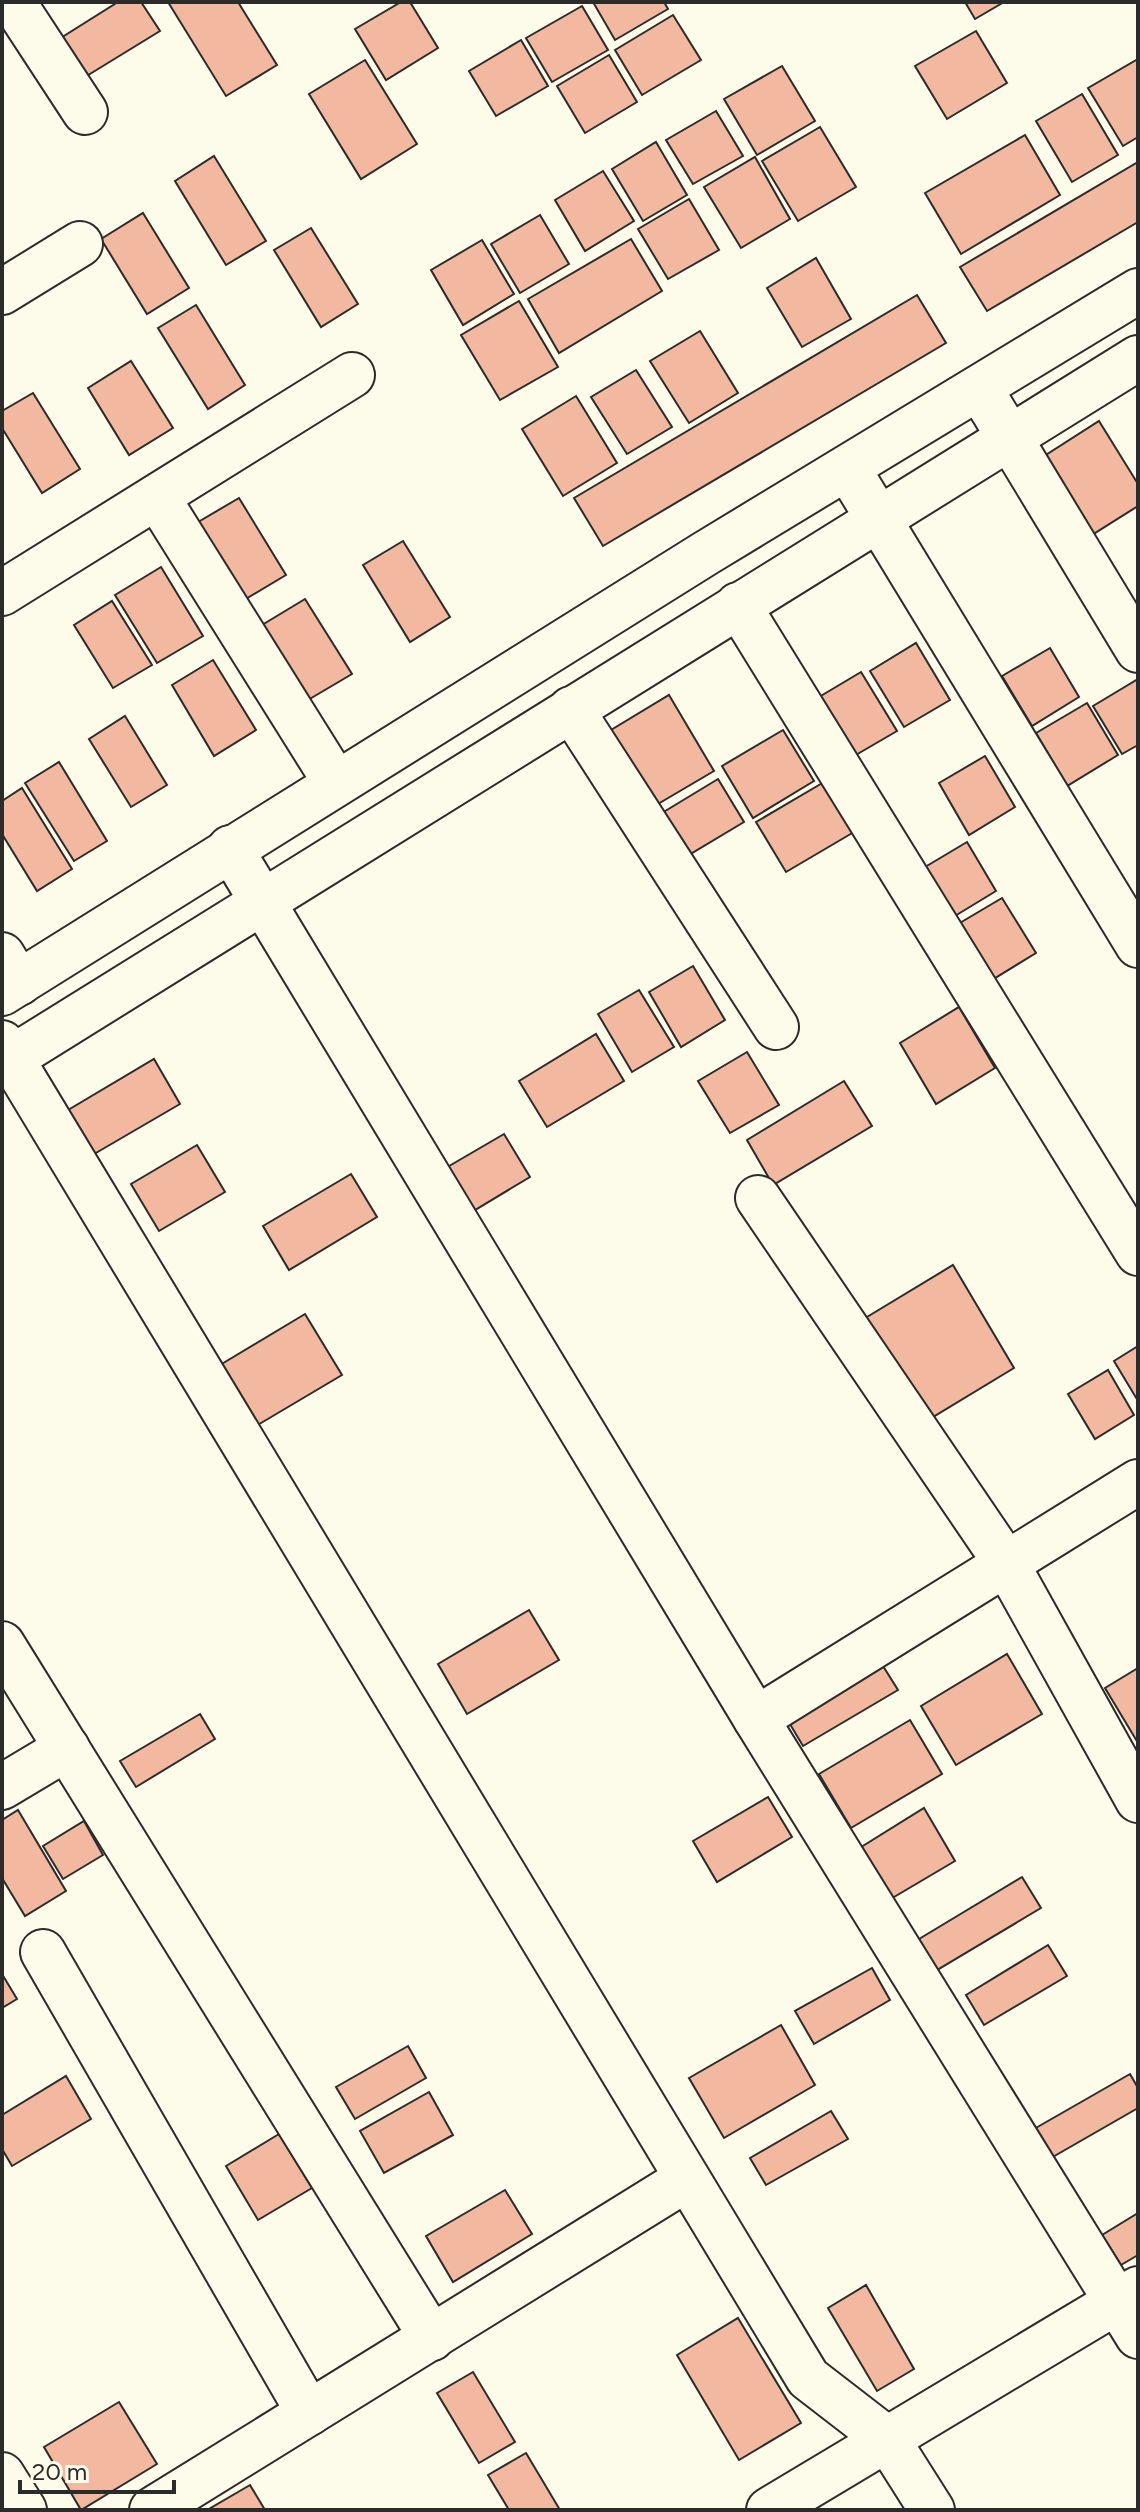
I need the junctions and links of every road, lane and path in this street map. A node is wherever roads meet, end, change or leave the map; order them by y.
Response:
1 (13, 2) edge
2 (85, 112) dead end
3 (80, 244) dead end
4 (1138, 291) edge
5 (2, 292) edge
6 (1138, 358) edge
7 (352, 375) dead end
8 (980, 389) junction
9 (1010, 439) junction
10 (848, 469) junction
11 (157, 497) junction
12 (878, 519) junction
13 (2, 593) edge
14 (738, 605) junction
15 (1138, 650) edge
16 (571, 709) junction
17 (336, 783) junction
18 (230, 848) junction
19 (262, 900) junction
20 (1138, 945) edge
21 (8, 977) edge
22 (776, 1027) dead end
23 (5, 1055) edge
24 (758, 1198) dead end
25 (1138, 1253) edge
26 (1138, 1482) edge
27 (1006, 1563) junction
28 (2, 1644) edge
29 (756, 1719) junction
30 (67, 1748) junction
31 (2, 1787) edge
32 (1138, 1800) edge
33 (43, 1952) dead end
34 (685, 2180) junction
35 (1131, 2309) edge
36 (432, 2338) junction
37 (309, 2413) junction
38 (887, 2439) junction
39 (2, 2475) edge
40 (24, 2510) edge
41 (152, 2510) edge
42 (769, 2510) edge
43 (932, 2510) edge

1 - 2 street
3 - 5 street
4 - 8 street
6 - 9 street
7 - 11 street
8 - 9 street
8 - 10 street
9 - 12 street
9 - 15 street
10 - 12 street
10 - 17 street
11 - 13 street
11 - 17 street
12 - 14 street
12 - 20 street
14 - 16 street
14 - 25 street
16 - 19 street
16 - 22 street
17 - 18 street
18 - 19 street
18 - 21 street
19 - 23 street
19 - 29 street
23 - 34 street
24 - 27 street
26 - 27 street
27 - 29 street
27 - 32 street
28 - 30 street
29 - 35 street
30 - 31 street
30 - 36 street
33 - 37 street
34 - 36 street
34 - 38 street
35 - 38 street
36 - 37 street
37 - 41 street
38 - 42 street
38 - 43 street
39 - 40 street

